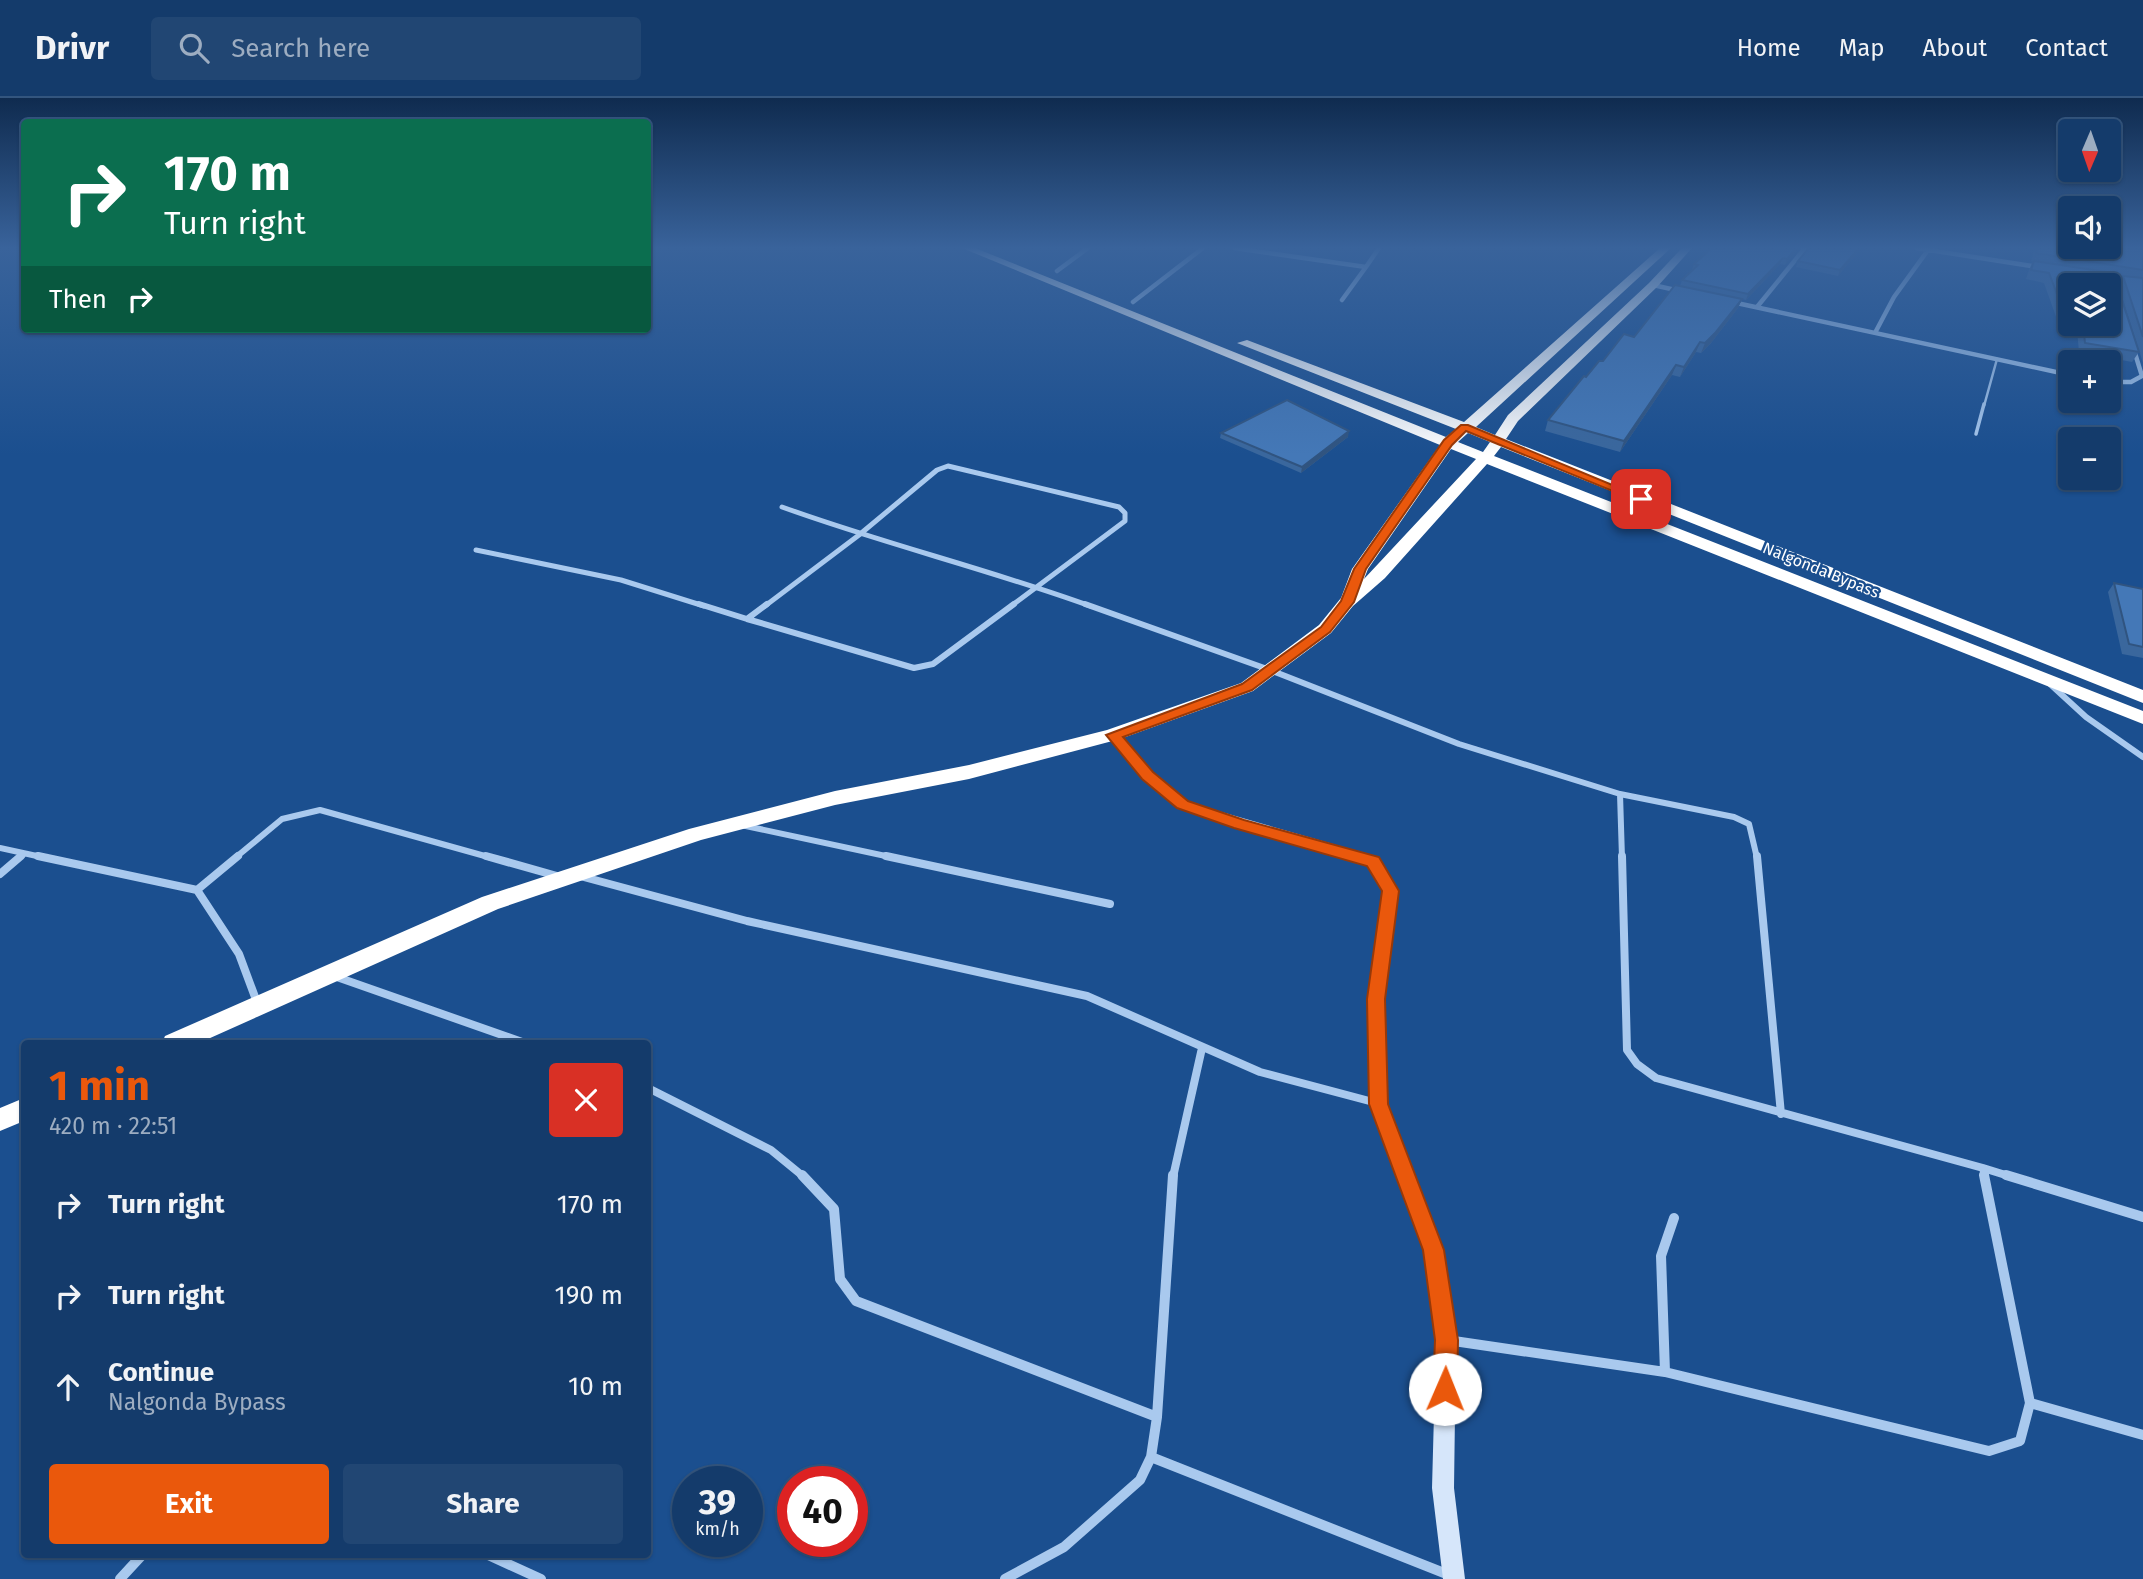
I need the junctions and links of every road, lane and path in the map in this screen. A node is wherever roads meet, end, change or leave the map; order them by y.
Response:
1 (1137, 317) edge
2 (1590, 317) edge
3 (1619, 317) edge
4 (1808, 317) edge
5 (1884, 317) edge
6 (1877, 331) junction
7 (1233, 340) dead end
8 (2132, 344) edge
9 (2136, 357) junction
10 (2143, 358) edge
11 (1997, 359) junction
12 (2058, 372) edge
13 (2121, 382) edge
14 (1464, 427) junction
15 (1976, 434) dead end
16 (1500, 441) junction
17 (1448, 443) junction
18 (1485, 458) junction
19 (782, 507) dead end
20 (859, 535) junction
21 (476, 550) dead end
22 (1035, 586) junction
23 (1347, 602) junction
24 (747, 619) junction
25 (1270, 670) junction
26 (2041, 677) junction
27 (2143, 697) edge
28 (2143, 718) edge
29 (1114, 735) junction
30 (2143, 757) edge
31 (1620, 794) junction
32 (733, 824) junction
33 (0, 848) edge
34 (24, 855) junction
35 (0, 874) edge
36 (570, 876) junction
37 (197, 891) junction
38 (1110, 904) dead end
39 (327, 973) junction
40 (258, 1006) junction
41 (181, 1040) edge
42 (517, 1040) edge
43 (1202, 1048) junction
44 (651, 1090) edge
45 (1379, 1104) junction
46 (21, 1110) edge
47 (1781, 1114) junction
48 (0, 1119) edge
49 (1983, 1168) junction
50 (2143, 1217) edge
51 (1674, 1218) dead end
52 (1446, 1340) junction
53 (1665, 1372) junction
54 (2030, 1404) junction
55 (1157, 1418) junction
56 (2143, 1435) edge
57 (1151, 1457) junction
58 (139, 1558) edge
59 (495, 1558) edge
60 (1453, 1578) edge
61 (120, 1579) edge
62 (541, 1579) edge
63 (1005, 1579) edge

1 - 17 highway
2 - 14 highway
3 - 16 highway
4 - 6 street
5 - 6 street
6 - 11 street
7 - 14 highway
8 - 9 street
9 - 10 street
9 - 13 street
11 - 12 street
11 - 15 lane
14 - 16 highway, Nalgonda Bypass
14 - 17 highway
16 - 18 highway
16 - 27 highway, Nalgonda Bypass
17 - 18 highway, Nalgonda Bypass
17 - 23 highway
18 - 23 highway
18 - 26 highway, Nalgonda Bypass
19 - 20 street
20 - 22 street
20 - 22 street
20 - 24 street
21 - 24 street
22 - 24 street
22 - 25 street
23 - 25 highway
25 - 29 highway
25 - 31 street
26 - 28 highway, Nalgonda Bypass
26 - 30 street
29 - 32 highway
29 - 45 street
31 - 47 street
31 - 47 street
32 - 36 highway
32 - 38 street
33 - 34 street
34 - 35 street
34 - 37 street
36 - 37 street
36 - 39 highway
36 - 43 street
37 - 40 street
39 - 40 highway
39 - 42 street
40 - 41 highway
43 - 45 street
43 - 55 street
44 - 55 street
45 - 52 street
46 - 48 highway
47 - 49 street
49 - 50 street
49 - 54 street
51 - 53 street
52 - 53 street
52 - 60 street
53 - 54 street
54 - 56 street
55 - 57 street
57 - 60 street
57 - 63 street
58 - 61 street
59 - 62 street

